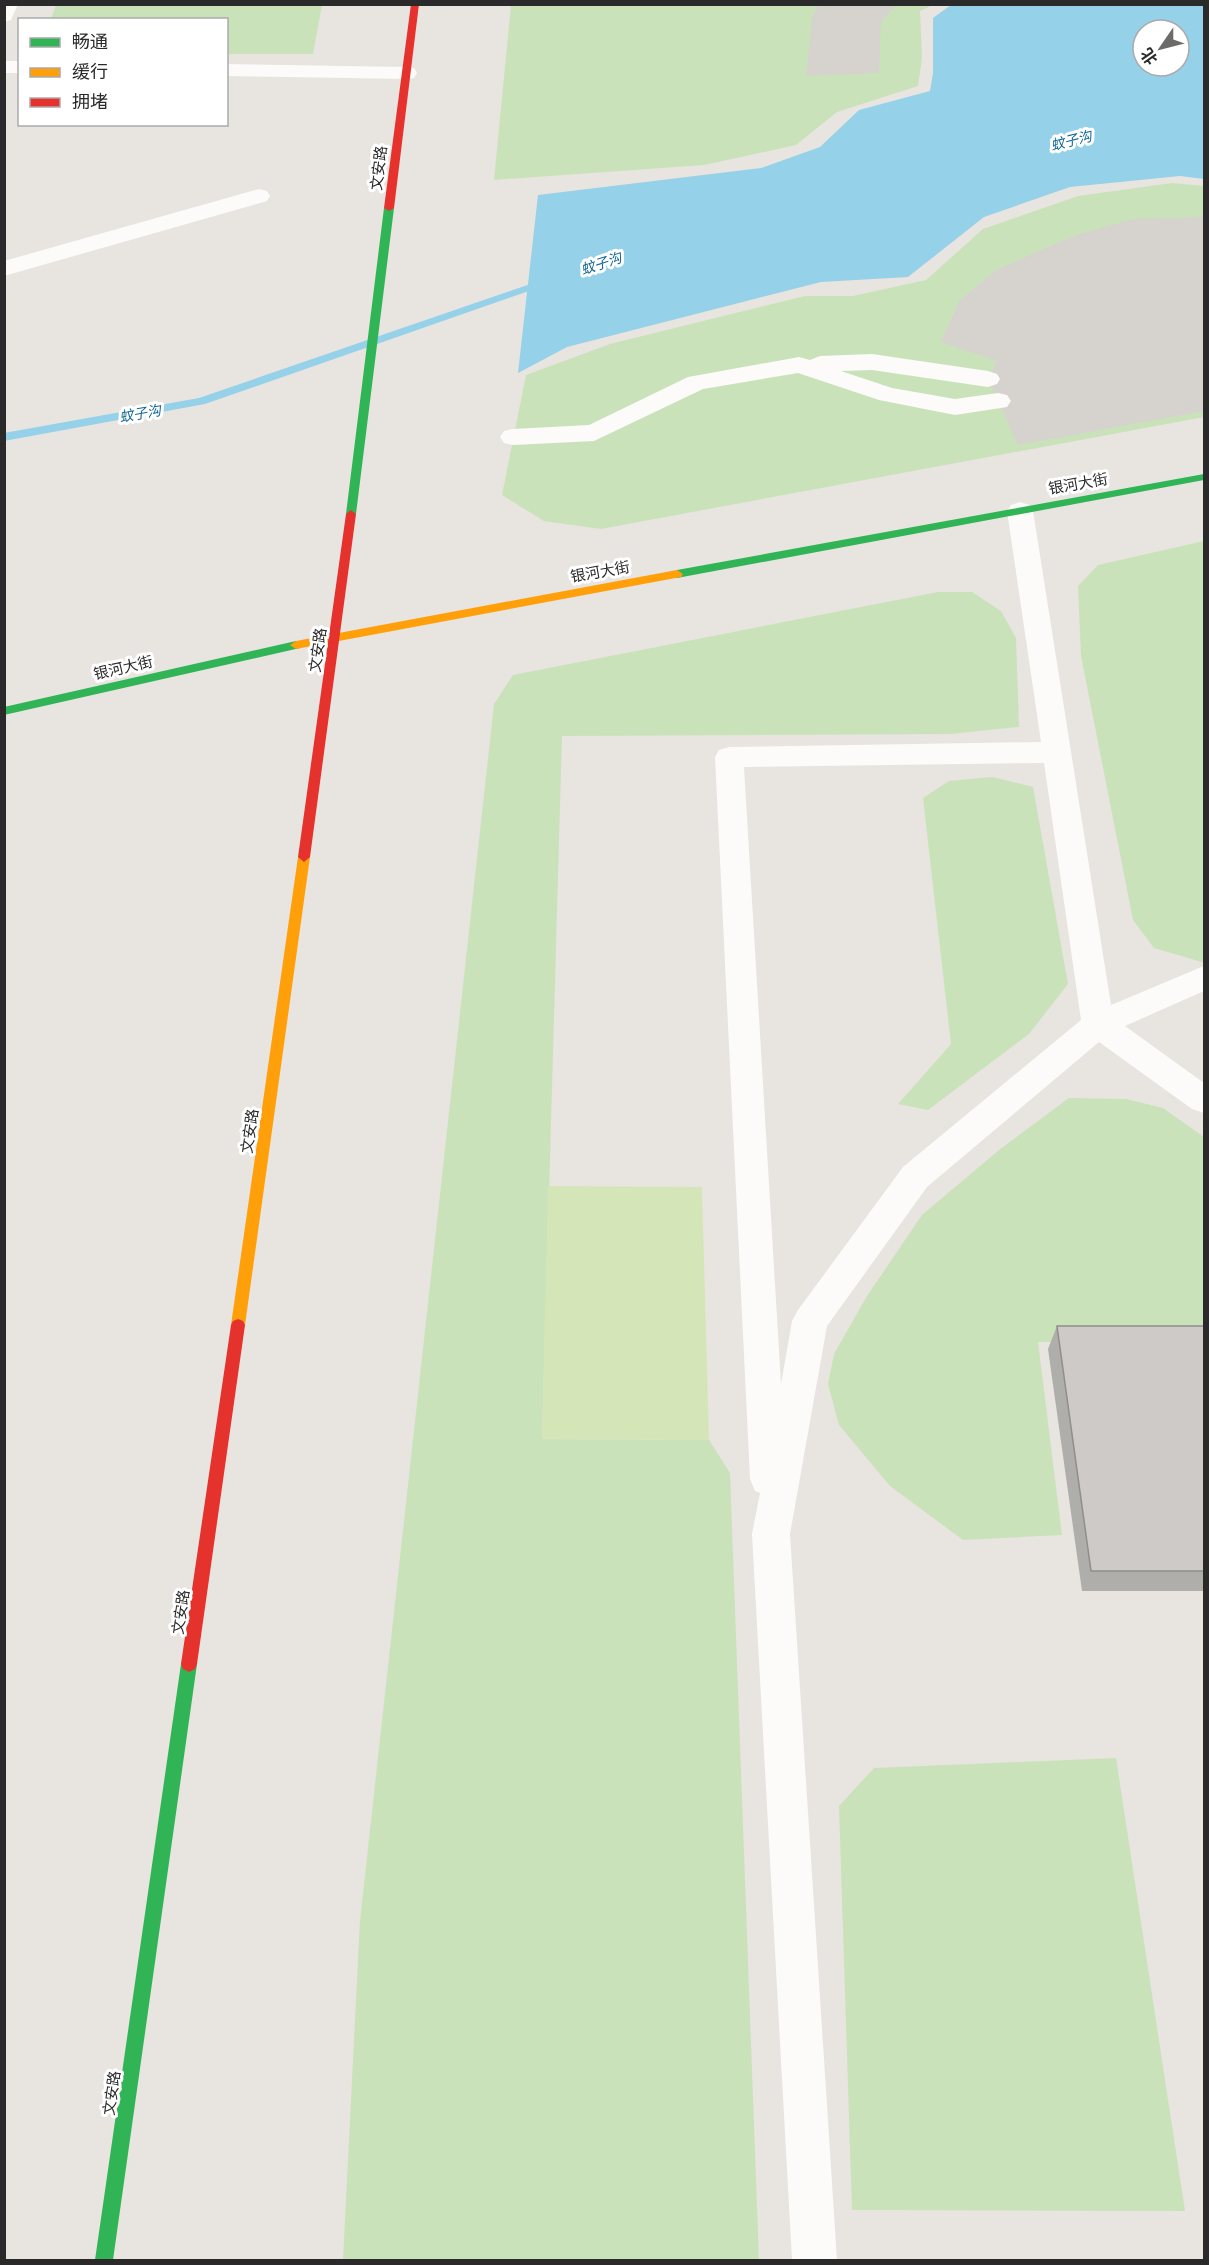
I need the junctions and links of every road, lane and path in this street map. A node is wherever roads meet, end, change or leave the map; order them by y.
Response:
1 (8, 4) edge
2 (415, 4) edge
3 (4, 16) edge
4 (228, 70) edge
5 (406, 73) junction
6 (259, 196) dead end
7 (4, 269) edge
8 (799, 364) junction
9 (988, 379) dead end
10 (998, 401) dead end
11 (513, 437) dead end
12 (1204, 477) edge
13 (1020, 511) junction
14 (336, 636) junction
15 (4, 711) edge
16 (1056, 752) junction
17 (1204, 978) edge
18 (1098, 1024) junction
19 (1204, 1100) edge
20 (771, 1534) junction
21 (104, 2260) edge
22 (813, 2260) edge

1 - 3 street
2 - 5 main road, 文安路
4 - 5 street
5 - 14 main road, 文安路
6 - 7 street
8 - 9 street
8 - 10 street
8 - 11 street
12 - 13 main road, 银河大街
13 - 14 main road, 银河大街
13 - 16 street
14 - 15 main road, 银河大街
14 - 21 main road, 文安路
16 - 18 street
16 - 20 street
17 - 18 street
18 - 19 street
18 - 20 street
20 - 22 street

